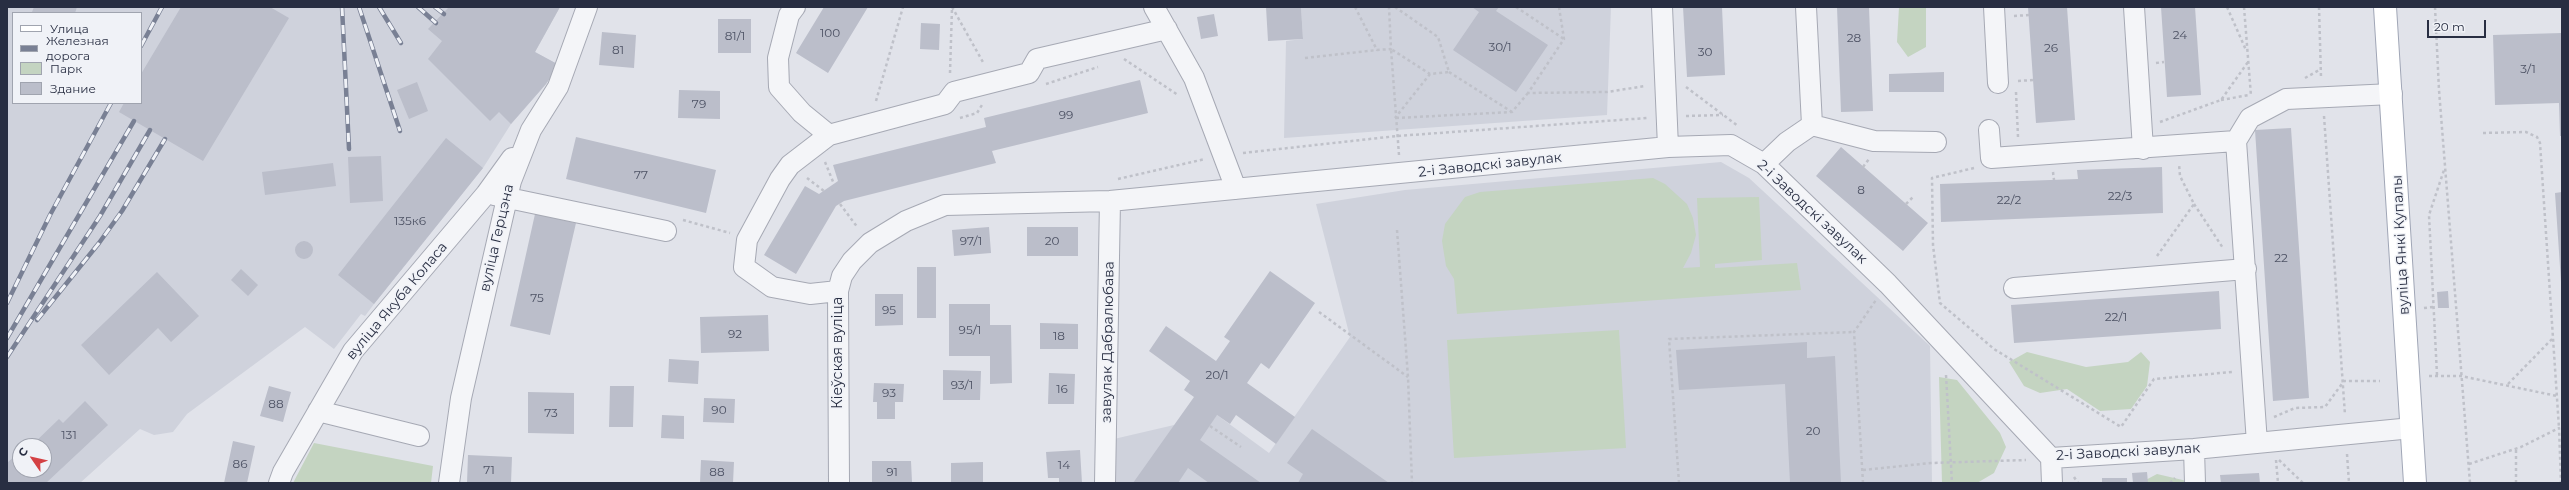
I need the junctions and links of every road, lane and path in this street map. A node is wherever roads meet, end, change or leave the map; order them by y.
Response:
1 (587, 7) edge
2 (795, 7) edge
3 (903, 7) edge
4 (952, 7) edge
5 (1154, 7) edge
6 (1355, 7) edge
7 (1388, 7) edge
8 (1395, 7) edge
9 (1516, 7) edge
10 (1559, 7) edge
11 (1662, 7) edge
12 (1806, 7) edge
13 (1994, 7) edge
14 (2134, 7) edge
15 (2227, 7) edge
16 (2244, 7) edge
17 (2319, 7) edge
18 (2385, 7) edge
19 (2435, 7) edge
20 (2029, 15) dead end
21 (2012, 16) dead end
22 (1167, 29) junction
23 (1564, 39) junction
24 (1376, 50) junction
25 (1391, 50) junction
26 (2247, 53) junction
27 (1131, 57) dead end
28 (1305, 58) dead end
29 (1124, 59) junction
30 (1116, 61) dead end
31 (1101, 66) dead end
32 (1449, 72) junction
33 (1430, 74) junction
34 (2033, 80) dead end
35 (994, 82) junction
36 (2007, 82) joint
37 (1040, 86) dead end
38 (954, 92) junction
39 (1607, 92) dead end
40 (1528, 93) junction
41 (2392, 94) junction
42 (2323, 96) junction
43 (1183, 98) dead end
44 (989, 102) dead end
45 (1512, 112) junction
46 (1723, 115) dead end
47 (1666, 117) junction
48 (1395, 118) junction
49 (955, 119) dead end
50 (870, 124) junction
51 (2156, 124) dead end
52 (1812, 125) junction
53 (531, 130) junction
54 (1989, 130) dead end
55 (2482, 133) dead end
56 (829, 135) junction
57 (1397, 136) junction
58 (2236, 141) junction
59 (1936, 142) dead end
60 (1668, 147) junction
61 (2143, 149) junction
62 (822, 155) dead end
63 (1223, 156) junction
64 (1870, 158) dead end
65 (2178, 161) dead end
66 (1764, 164) junction
67 (1863, 167) dead end
68 (1975, 168) dead end
69 (2445, 169) junction
70 (1401, 174) junction
71 (806, 177) dead end
72 (834, 184) dead end
73 (1236, 189) junction
74 (824, 191) dead end
75 (486, 194) junction
76 (1914, 196) dead end
77 (506, 197) junction
78 (1110, 202) junction
79 (1906, 204) dead end
80 (2194, 204) junction
81 (711, 227) dead end
82 (666, 230) dead end
83 (1397, 230) dead end
84 (747, 240) junction
85 (2241, 269) junction
86 (2141, 277) junction
87 (2014, 288) dead end
88 (838, 291) junction
89 (1878, 297) dead end
90 (1319, 312) dead end
91 (1854, 332) junction
92 (2552, 339) junction
93 (2252, 369) junction
94 (1946, 370) dead end
95 (2437, 375) junction
96 (2423, 376) dead end
97 (2461, 376) junction
98 (1408, 377) junction
99 (2344, 381) junction
100 (2380, 381) dead end
101 (2508, 385) junction
102 (2557, 396) junction
103 (318, 411) junction
104 (1210, 426) dead end
105 (2412, 428) junction
106 (2559, 428) junction
107 (2257, 434) junction
108 (2346, 435) junction
109 (419, 436) dead end
110 (1241, 447) dead end
111 (2516, 448) junction
112 (2194, 449) junction
113 (2051, 458) junction
114 (2028, 460) dead end
115 (1953, 464) junction
116 (2468, 464) junction
117 (1863, 470) junction
118 (2072, 475) dead end
119 (279, 483) edge
120 (448, 483) edge
121 (838, 483) edge
122 (1105, 483) edge
123 (1412, 483) edge
124 (1679, 483) edge
125 (1863, 483) edge
126 (1952, 483) edge
127 (2052, 483) edge
128 (2078, 483) edge
129 (2195, 483) edge
130 (2349, 483) edge
131 (2415, 483) edge
132 (2470, 483) edge
133 (2516, 483) edge
134 (2561, 483) edge

1 - 53 street, вуліца Герцэна
2 - 56 street
3 - 50 path
4 - 35 path
4 - 38 path
5 - 22 street
6 - 24 path
7 - 25 path
8 - 32 path
9 - 23 path
10 - 23 path
11 - 47 street
12 - 52 street
13 - 36 street
14 - 61 street
15 - 26 path
16 - 26 path
17 - 42 path
18 - 41 main road, вуліца Янкі Купалы
19 - 69 path
20 - 21 path
22 - 35 street
22 - 63 street
23 - 40 path
24 - 25 path
24 - 28 path
25 - 33 path
25 - 48 path
26 - 51 path
27 - 29 path
29 - 30 path
29 - 43 path
31 - 37 path
32 - 33 path
32 - 45 path
33 - 48 path
34 - 36 path
35 - 38 street
38 - 50 street
39 - 40 path
40 - 45 path
41 - 42 street
41 - 105 main road, вуліца Янкі Купалы
42 - 58 street
42 - 99 path
44 - 49 path
45 - 48 path
46 - 47 path
47 - 57 path
47 - 60 street
48 - 57 path
50 - 56 street
52 - 59 street
52 - 66 street
53 - 75 street, вуліца Якуба Коласа
53 - 77 street, вуліца Герцэна
54 - 61 street
55 - 92 path
56 - 84 street
57 - 63 path
57 - 70 path
58 - 61 street
58 - 85 street
60 - 66 street, 2-і Заводскі завулак
60 - 70 street, 2-і Заводскі завулак
62 - 72 path
63 - 73 street
64 - 67 path
65 - 80 path
66 - 113 street, 2-і Заводскі завулак
68 - 93 path
69 - 95 path
69 - 97 path
70 - 73 street, 2-і Заводскі завулак
71 - 74 path
73 - 78 street, 2-і Заводскі завулак
75 - 77 street
75 - 103 street, вуліца Якуба Коласа
76 - 79 path
77 - 82 street
77 - 120 street, вуліца Герцэна
78 - 88 street, Кіеўская вуліца
78 - 122 street, завулак Дабралюбава
80 - 85 path
80 - 86 path
81 - 84 path
83 - 98 path
84 - 88 street
85 - 86 street
85 - 93 street
86 - 87 street
88 - 121 street, Кіеўская вуліца
89 - 91 path
90 - 98 path
91 - 117 path
91 - 124 path
92 - 101 path
92 - 102 path
93 - 107 street
94 - 115 path
95 - 96 path
95 - 97 path
97 - 101 path
97 - 116 path
98 - 123 path
99 - 100 path
99 - 107 path
99 - 108 path
101 - 102 path
102 - 106 path
103 - 109 street
103 - 119 street, вуліца Якуба Коласа
104 - 110 path
105 - 108 street, 2-і Заводскі завулак
105 - 131 main road, вуліца Янкі Купалы
106 - 111 path
106 - 134 path
107 - 108 street, 2-і Заводскі завулак
107 - 112 street, 2-і Заводскі завулак
108 - 130 path
111 - 116 path
111 - 133 path
112 - 113 street, 2-і Заводскі завулак
112 - 129 street
113 - 127 street
114 - 115 path
115 - 117 path
115 - 126 path
116 - 132 path
117 - 125 path
118 - 128 path

